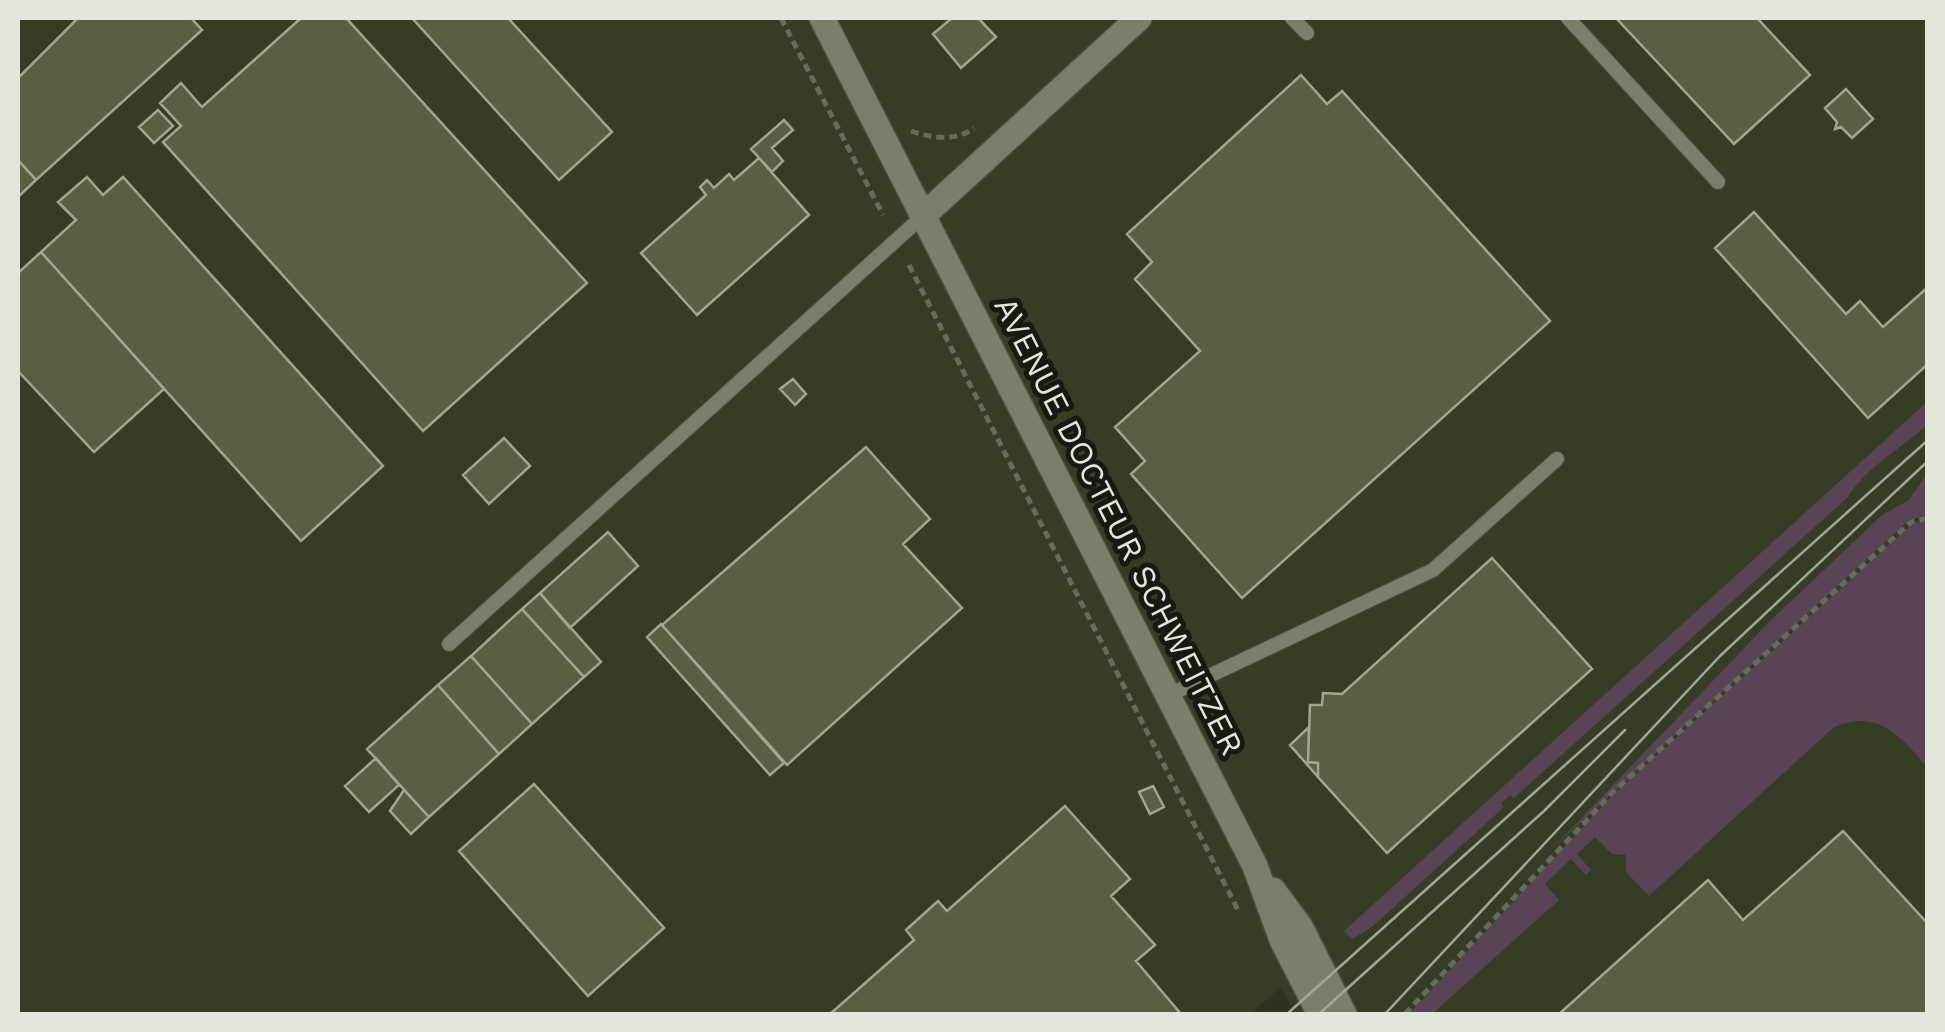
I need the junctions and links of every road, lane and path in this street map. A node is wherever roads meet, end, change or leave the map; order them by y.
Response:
1 (781, 18) edge
2 (822, 18) edge
3 (1139, 18) edge
4 (1292, 18) edge
5 (1568, 18) edge
6 (1307, 34) dead end
7 (978, 125) dead end
8 (911, 131) dead end
9 (1718, 182) dead end
10 (883, 215) dead end
11 (924, 215) junction
12 (908, 264) dead end
13 (1557, 460) dead end
14 (1928, 518) edge
15 (449, 644) dead end
16 (1169, 695) junction
17 (1256, 866) junction
18 (1248, 929) dead end
19 (1320, 1014) edge
20 (1344, 1014) edge
21 (1406, 1014) edge

1 - 10 path
2 - 11 street, AVENUE DOCTEUR SCHWEITZER
3 - 11 street
4 - 6 lane
5 - 9 lane
7 - 8 path
11 - 15 lane
11 - 16 street, AVENUE DOCTEUR SCHWEITZER
12 - 18 path
13 - 16 lane
14 - 21 path
16 - 17 street, AVENUE DOCTEUR SCHWEITZER
17 - 19 street, AVENUE DOCTEUR SCHWEITZER
17 - 20 street, AVENUE DOCTEUR SCHWEITZER

